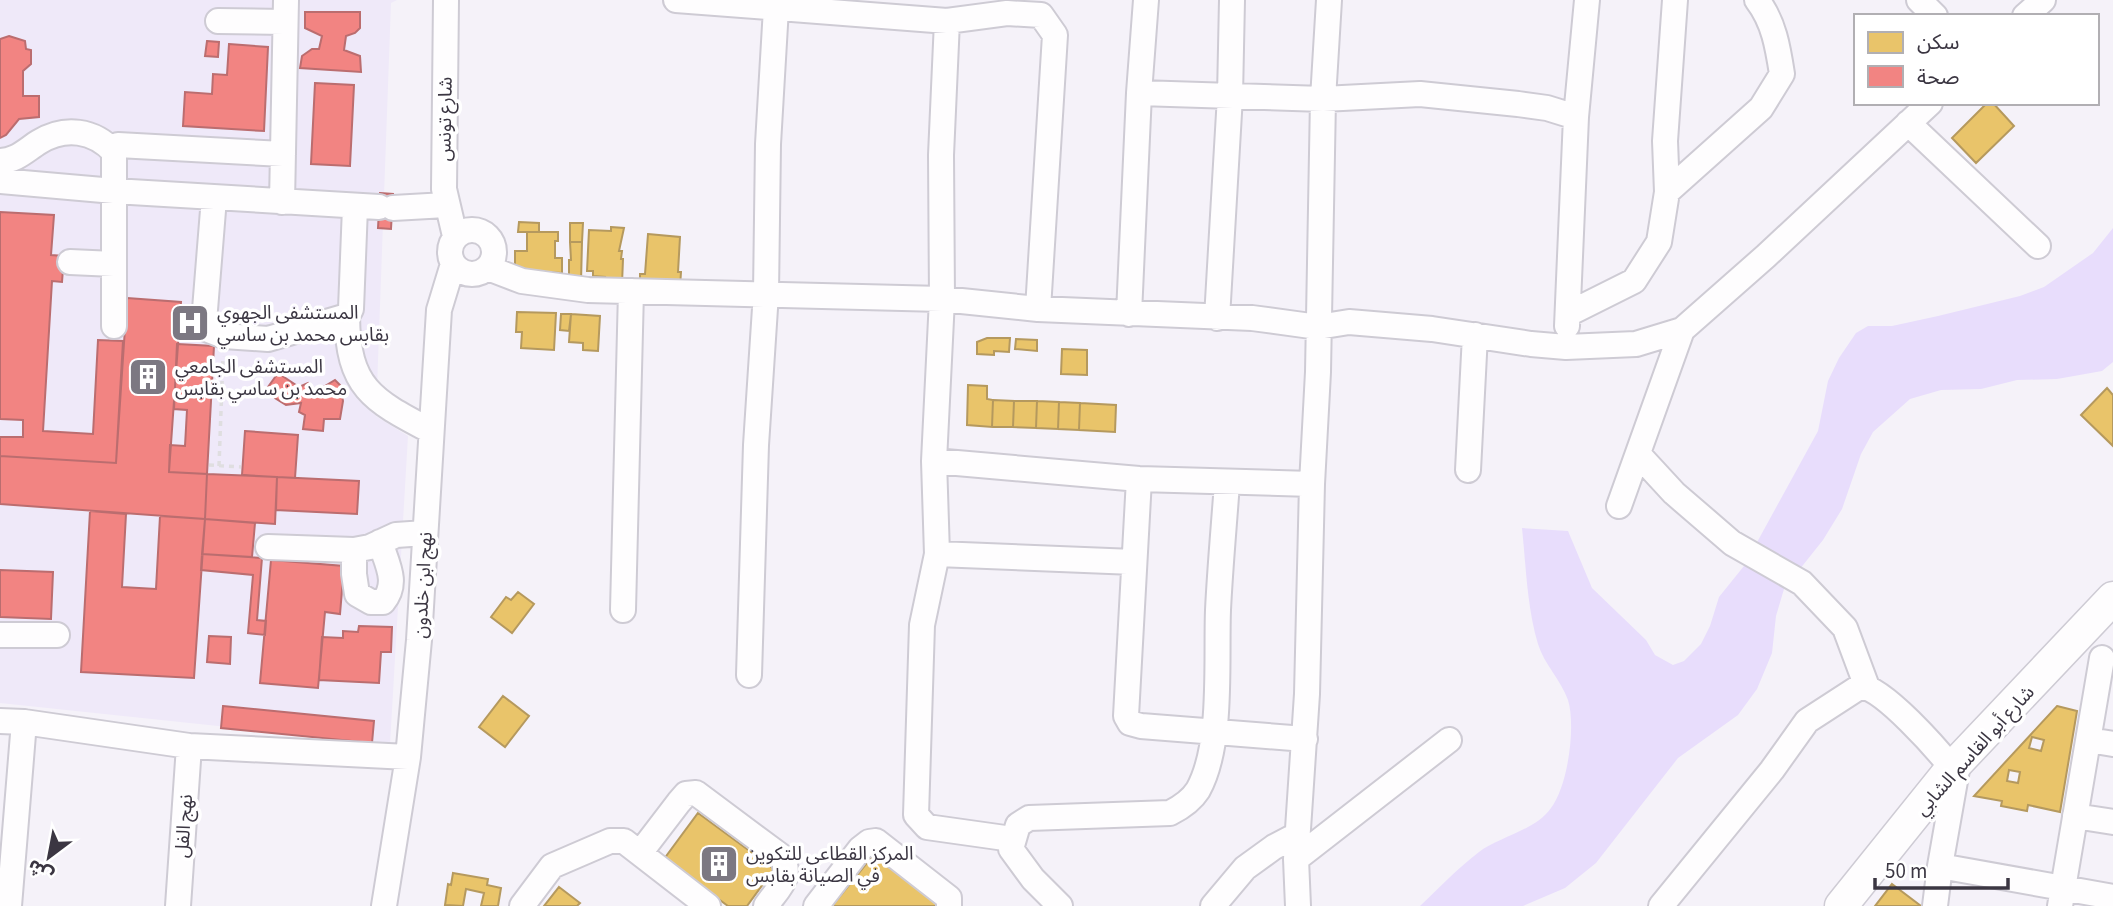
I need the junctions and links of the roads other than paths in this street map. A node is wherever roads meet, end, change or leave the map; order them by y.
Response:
1 (446, 0) edge
2 (676, 0) edge
3 (1146, 0) edge
4 (1232, 0) edge
5 (1329, 0) edge
6 (1587, 0) edge
7 (1675, 0) edge
8 (1757, 0) edge
9 (1919, 0) edge
10 (2043, 0) edge
11 (776, 8) junction
12 (285, 11) edge
13 (1933, 14) edge
14 (2027, 14) edge
15 (218, 21) dead end
16 (947, 21) junction
17 (1139, 93) junction
18 (1230, 96) junction
19 (1323, 99) junction
20 (1928, 105) edge
21 (1576, 117) junction
22 (1908, 123) junction
23 (114, 152) junction
24 (283, 154) junction
25 (0, 161) edge
26 (0, 181) edge
27 (114, 191) junction
28 (1667, 192) junction
29 (214, 198) junction
30 (282, 202) junction
31 (446, 205) junction
32 (376, 207) junction
33 (455, 236) junction
34 (2038, 246) dead end
35 (70, 262) dead end
36 (114, 264) junction
37 (453, 264) junction
38 (488, 268) junction
39 (631, 291) junction
40 (766, 293) junction
41 (942, 299) junction
42 (1038, 309) junction
43 (1129, 314) junction
44 (1568, 314) junction
45 (348, 316) junction
46 (1217, 318) junction
47 (114, 326) dead end
48 (1318, 327) junction
49 (1682, 330) junction
50 (1475, 335) junction
51 (1566, 347) junction
52 (431, 431) junction
53 (1638, 454) junction
54 (934, 461) junction
55 (1468, 470) dead end
56 (1139, 479) junction
57 (1227, 483) junction
58 (1312, 484) junction
59 (1619, 506) dead end
60 (425, 533) junction
61 (380, 542) junction
62 (268, 547) dead end
63 (354, 550) junction
64 (937, 554) junction
65 (1133, 562) junction
66 (2113, 598) edge
67 (623, 610) dead end
68 (0, 635) edge
69 (57, 635) dead end
70 (2078, 637) junction
71 (2107, 659) edge
72 (749, 675) dead end
73 (1867, 687) junction
74 (12, 722) edge
75 (1214, 732) junction
76 (1305, 739) junction
77 (1449, 740) dead end
78 (2101, 742) edge
79 (189, 746) junction
80 (408, 757) junction
81 (1955, 766) junction
82 (2075, 816) junction
83 (2113, 822) edge
84 (1012, 839) junction
85 (1296, 847) junction
86 (640, 853) junction
87 (1940, 866) junction
88 (2061, 897) edge
89 (2113, 897) edge
90 (9, 906) edge
91 (178, 906) edge
92 (384, 906) edge
93 (522, 906) edge
94 (708, 906) edge
95 (766, 906) edge
96 (816, 906) edge
97 (949, 906) edge
98 (1060, 906) edge
99 (1213, 906) edge
100 (1298, 906) edge
101 (1661, 906) edge
102 (1841, 906) edge
103 (1935, 906) edge

1 - 31 street, شارع تونس
2 - 11 street
3 - 17 street
4 - 18 street
5 - 19 street
6 - 21 street
7 - 28 street
8 - 28 street
9 - 13 street
10 - 14 street
11 - 16 street
11 - 40 street
12 - 15 street
12 - 24 street
16 - 41 street
16 - 42 street
17 - 18 street
17 - 43 street
18 - 19 street
18 - 46 street
19 - 21 street
19 - 48 street
20 - 22 street
21 - 44 street
22 - 34 street
22 - 49 street
23 - 24 street
23 - 25 street
23 - 27 street
24 - 30 street
26 - 27 street
27 - 29 street
27 - 36 street
28 - 44 street
29 - 30 street
29 - 45 street
30 - 32 street
31 - 32 street
31 - 33 street, شارع تونس
32 - 45 street
33 - 37 street
33 - 38 street
35 - 36 street
36 - 47 street
37 - 38 street
37 - 52 street, نهج ابن خلدون
38 - 39 street
39 - 40 street
39 - 67 street
40 - 41 street
40 - 72 street
41 - 42 street
41 - 54 street
42 - 43 street
43 - 46 street
44 - 51 street
45 - 52 street
46 - 48 street
48 - 50 street
48 - 58 street
49 - 51 street
49 - 53 street
50 - 51 street
50 - 55 street
52 - 60 street, نهج ابن خلدون
53 - 59 street
53 - 73 street
54 - 56 street
54 - 64 street
56 - 57 street
56 - 65 street
57 - 58 street
57 - 75 street
58 - 76 street
60 - 61 street
60 - 80 street, نهج ابن خلدون
61 - 63 street
61 - 63 street
62 - 63 street
64 - 65 street
64 - 84 street
65 - 75 street
66 - 70 main road, شارع أبو القاسم الشابي
68 - 69 street
70 - 71 street
70 - 81 main road, شارع أبو القاسم الشابي
71 - 78 street
73 - 81 street
73 - 101 street
74 - 79 street
74 - 90 street
75 - 76 street
75 - 84 street
76 - 85 street
77 - 85 street
78 - 82 street
79 - 80 street
79 - 91 street, نهج الفل
80 - 92 street, نهج ابن خلدون
81 - 87 street
81 - 102 main road, شارع أبو القاسم الشابي
82 - 83 street
82 - 88 street
84 - 98 street
85 - 99 street
85 - 100 street
86 - 93 street
86 - 94 street
86 - 95 street
87 - 88 street
87 - 103 street
88 - 89 street
96 - 97 street

